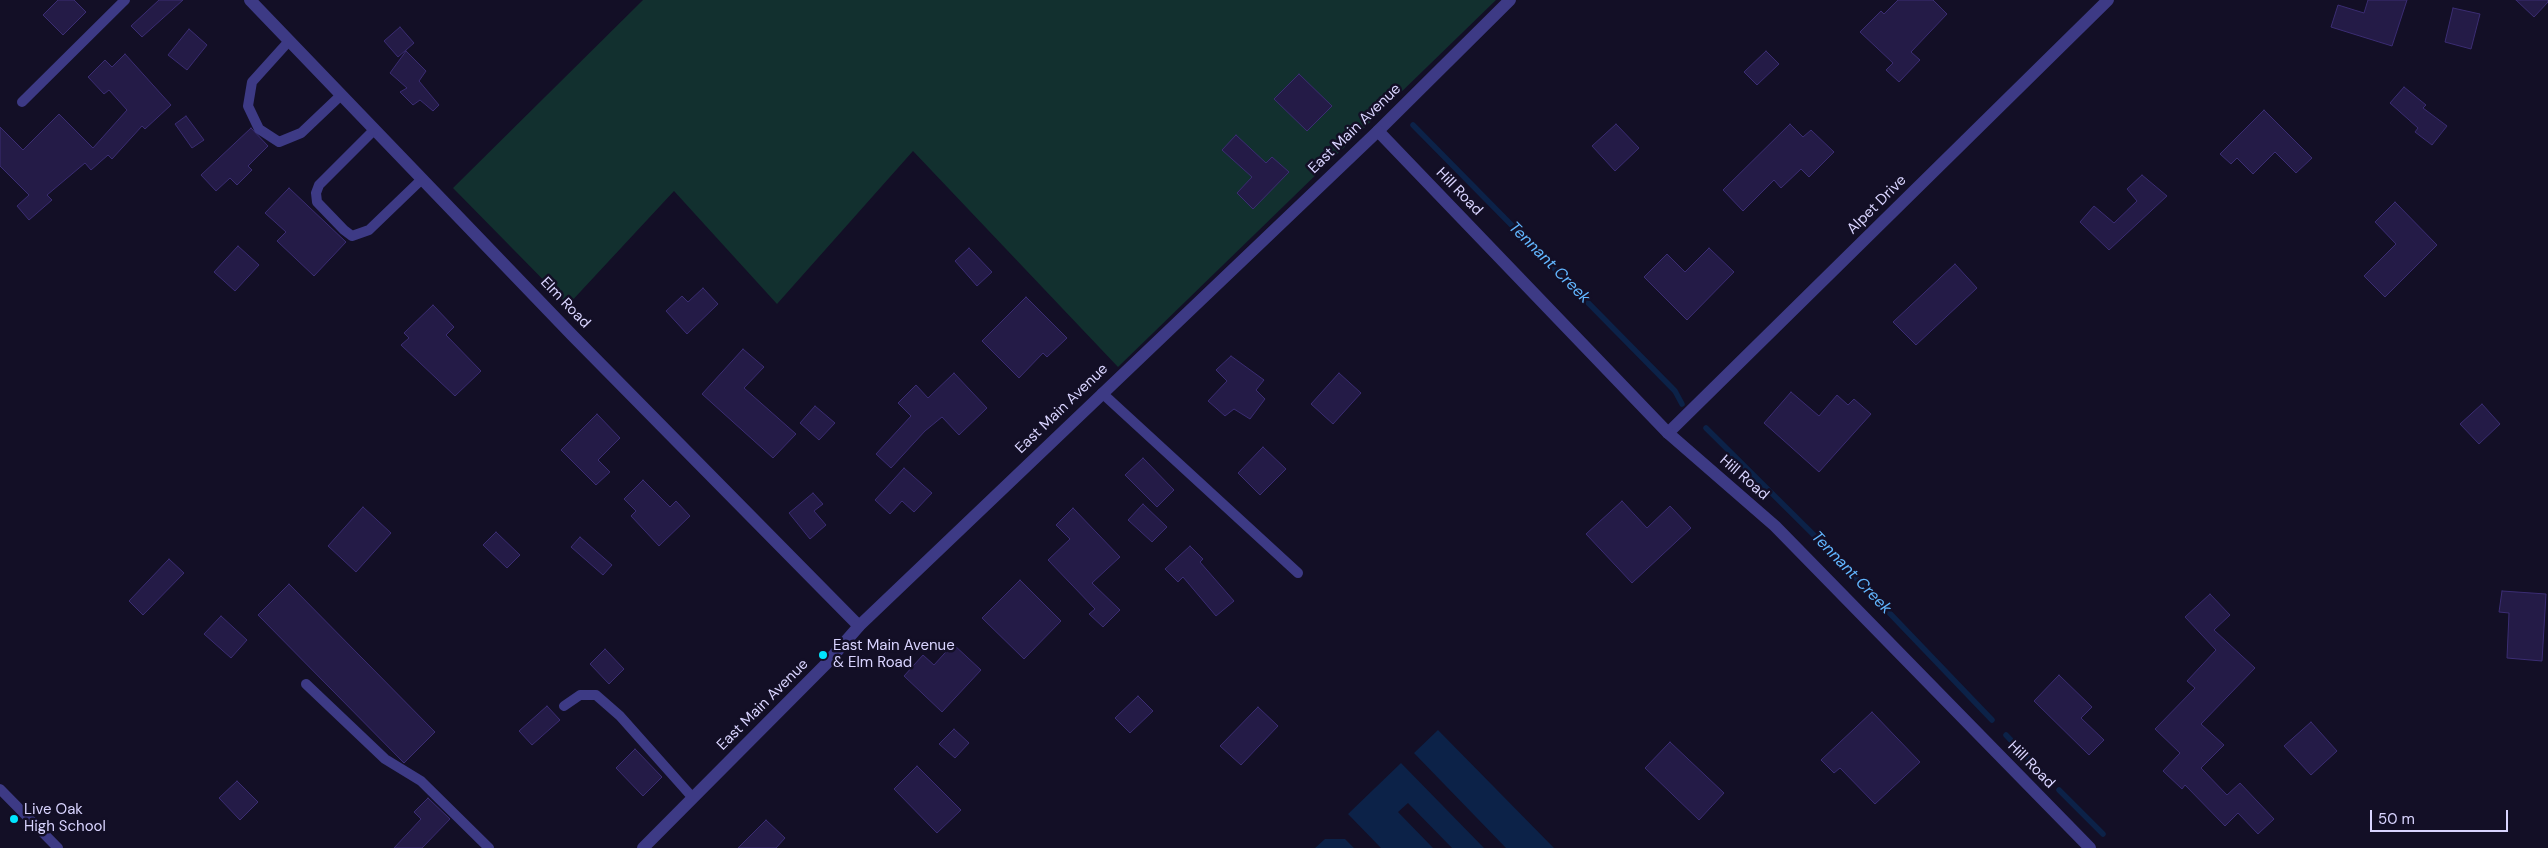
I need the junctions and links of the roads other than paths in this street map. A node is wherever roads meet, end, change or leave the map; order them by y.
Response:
1 (125, 0) edge
2 (250, 0) edge
3 (1510, 0) edge
4 (2108, 0) edge
5 (289, 41) junction
6 (341, 95) junction
7 (22, 102) dead end
8 (374, 130) junction
9 (1378, 131) junction
10 (422, 179) junction
11 (1102, 394) junction
12 (1668, 433) junction
13 (1298, 573) dead end
14 (859, 626) junction
15 (306, 684) dead end
16 (564, 706) dead end
17 (0, 789) edge
18 (693, 798) junction
19 (58, 848) edge
20 (489, 848) edge
21 (643, 848) edge
22 (2090, 848) edge

1 - 7 lane
2 - 5 street, Elm Road
3 - 9 street, East Main Avenue
4 - 12 street, Alpet Drive
5 - 6 street, Elm Road
5 - 6 lane
6 - 8 street, Elm Road
8 - 10 street, Elm Road
8 - 10 lane
9 - 11 street, East Main Avenue
9 - 12 street, Hill Road
10 - 14 street, Elm Road
11 - 13 lane
11 - 14 street, East Main Avenue
12 - 22 street, Hill Road
14 - 18 street, East Main Avenue
15 - 20 lane
16 - 18 lane
17 - 19 lane
18 - 21 street, East Main Avenue

